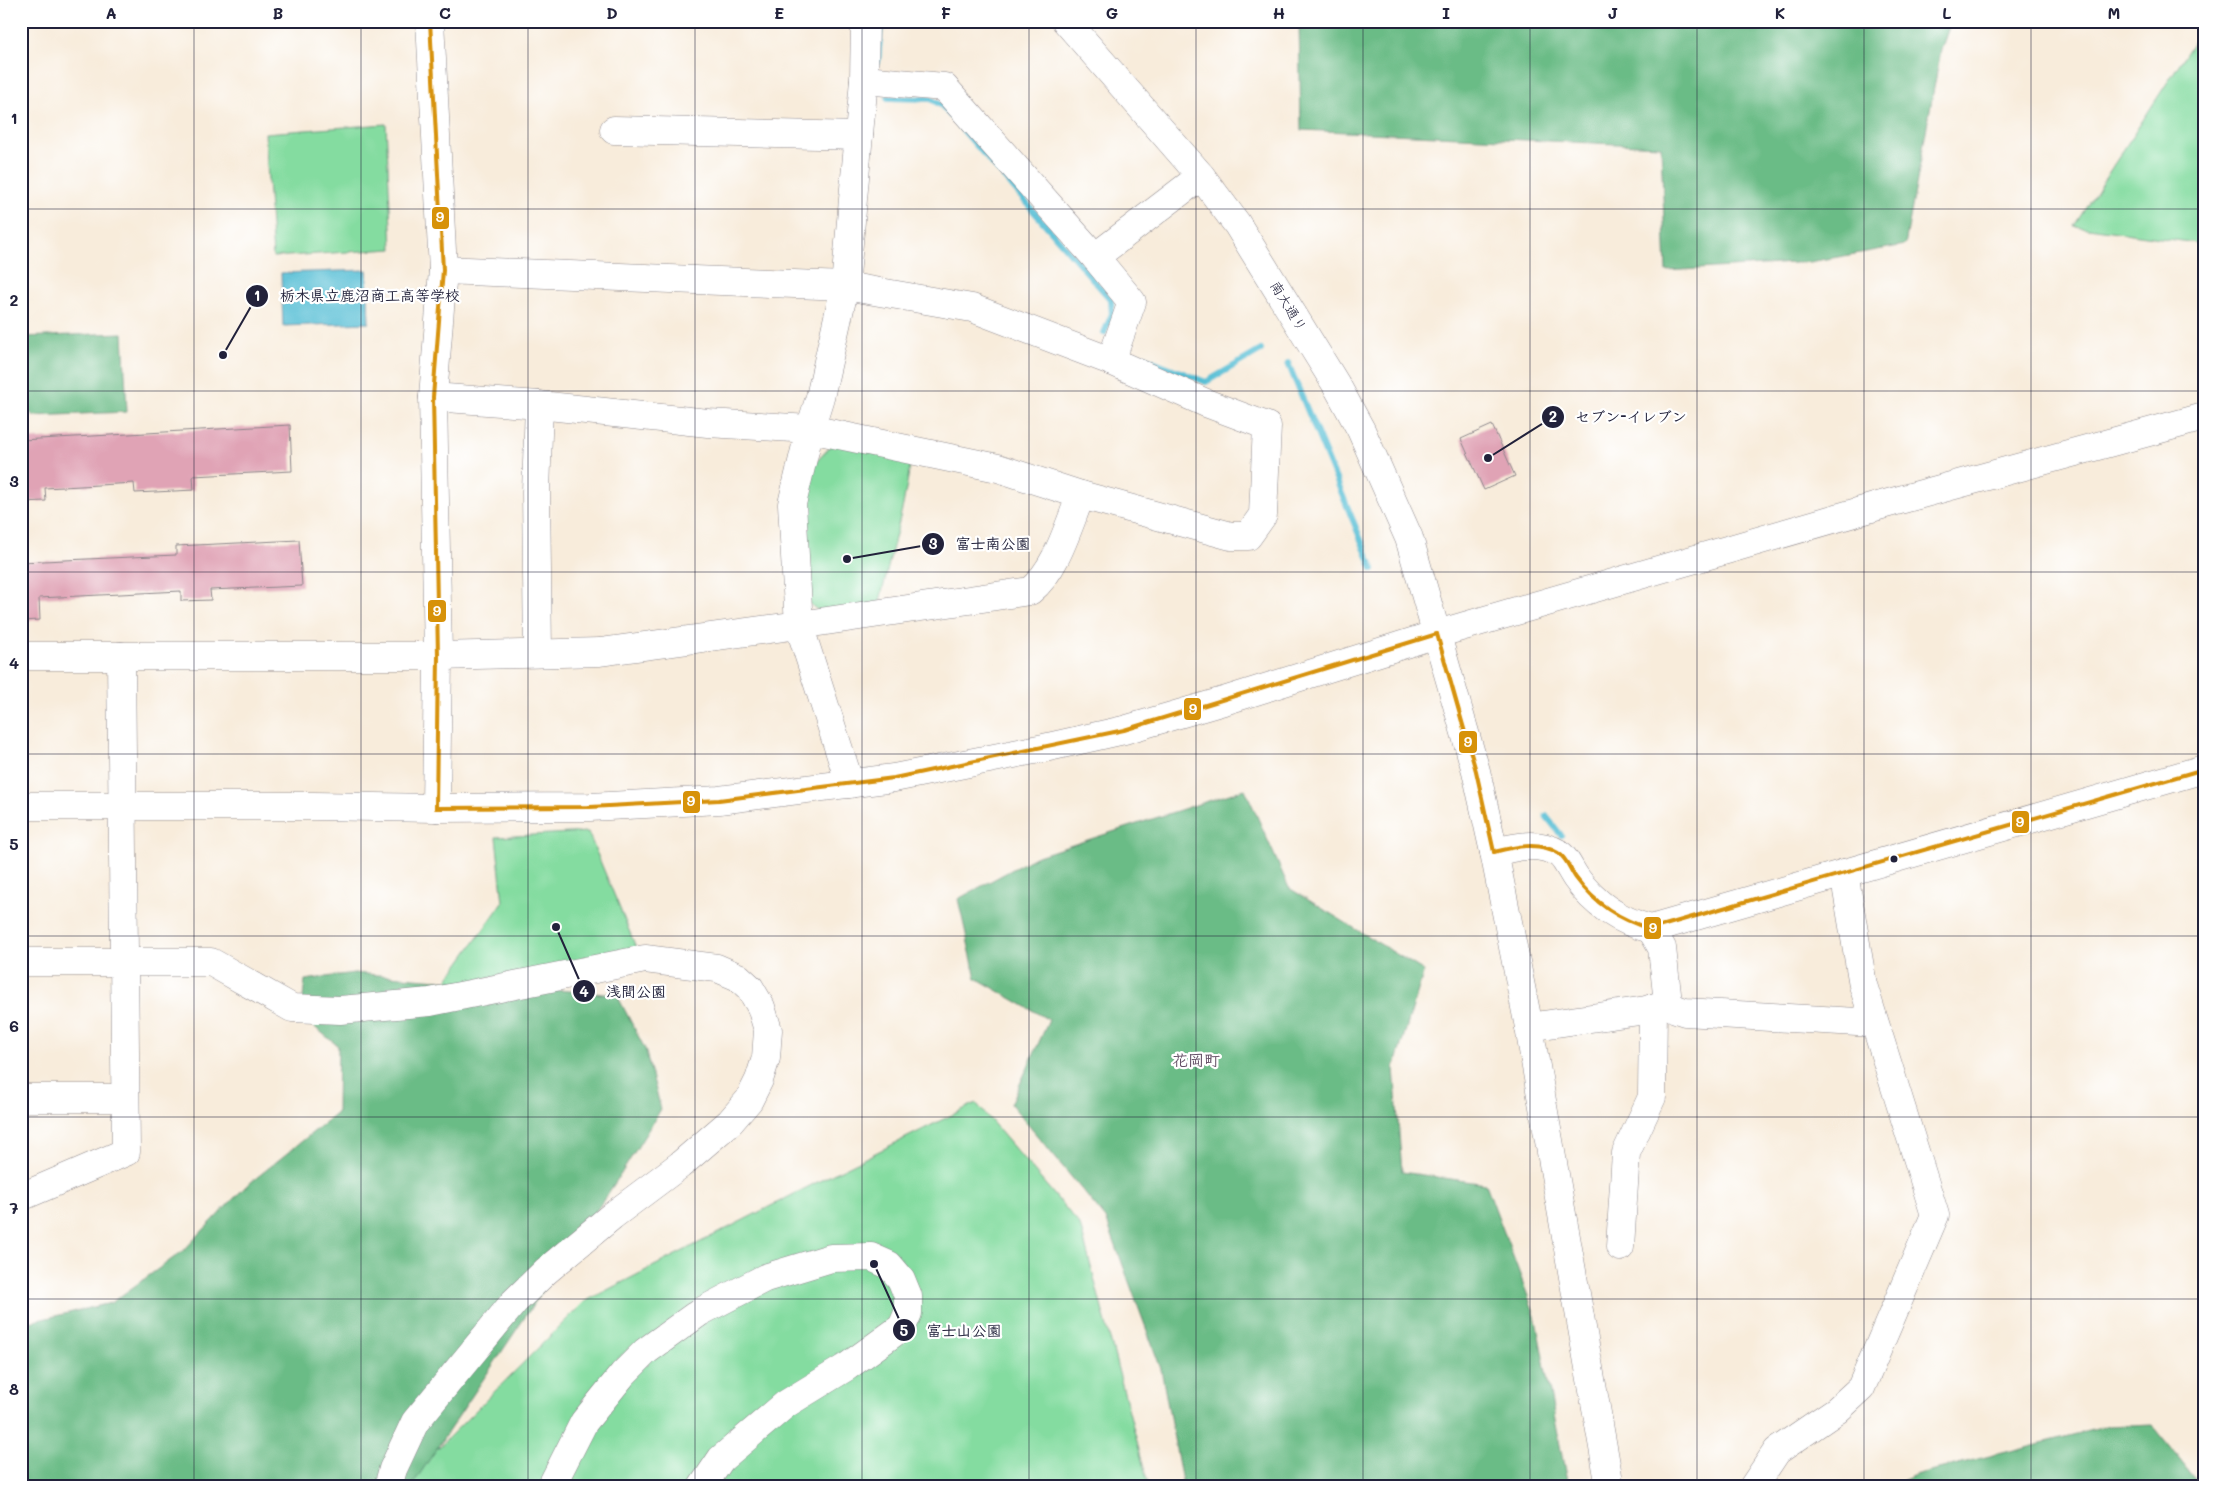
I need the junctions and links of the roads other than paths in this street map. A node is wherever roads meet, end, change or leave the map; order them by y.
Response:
1 (430, 21) edge
2 (865, 21) edge
3 (1066, 21) edge
4 (864, 80) junction
5 (614, 130) dead end
6 (859, 136) junction
7 (1201, 176) junction
8 (1095, 257) junction
9 (443, 270) junction
10 (845, 286) junction
11 (1111, 362) junction
12 (433, 398) junction
13 (539, 405) junction
14 (2204, 417) edge
15 (810, 429) junction
16 (1081, 494) junction
17 (799, 626) junction
18 (1437, 634) junction
19 (538, 652) junction
20 (21, 656) edge
21 (122, 656) junction
22 (438, 656) junction
23 (2204, 769) edge
24 (850, 784) junction
25 (21, 806) edge
26 (124, 806) junction
27 (436, 808) junction
28 (1494, 852) junction
29 (1844, 873) junction
30 (1650, 929) junction
31 (21, 962) edge
32 (123, 963) junction
33 (1660, 1006) junction
34 (1529, 1027) junction
35 (1878, 1031) junction
36 (21, 1098) edge
37 (124, 1098) junction
38 (21, 1197) edge
39 (1620, 1247) dead end
40 (388, 1487) edge
41 (551, 1487) edge
42 (702, 1487) edge
43 (1610, 1487) edge
44 (1753, 1487) edge

1 - 9 street
2 - 4 street
3 - 7 street, 南大通り
4 - 6 street
4 - 8 street
5 - 6 street
6 - 10 street
7 - 8 street
7 - 18 street, 南大通り
8 - 11 street
9 - 10 street
9 - 12 street
10 - 11 street
10 - 15 street
11 - 16 street
12 - 13 street
12 - 22 street
13 - 15 street
13 - 19 street
14 - 18 street
15 - 16 street
15 - 17 street
16 - 17 street
17 - 19 street
17 - 24 street
18 - 24 street
18 - 28 street, 南大通り
19 - 22 street
20 - 21 street
21 - 22 street
21 - 26 street
22 - 27 street
23 - 29 street
24 - 27 street
25 - 26 street
26 - 27 street
26 - 32 street
28 - 30 street
28 - 34 street, 南大通り
29 - 30 street
29 - 35 street
30 - 33 street
31 - 32 street
32 - 37 street
32 - 40 street
33 - 34 street
33 - 35 street
33 - 39 street
34 - 43 street, 南大通り
35 - 44 street
36 - 37 street
37 - 38 street
41 - 42 street

